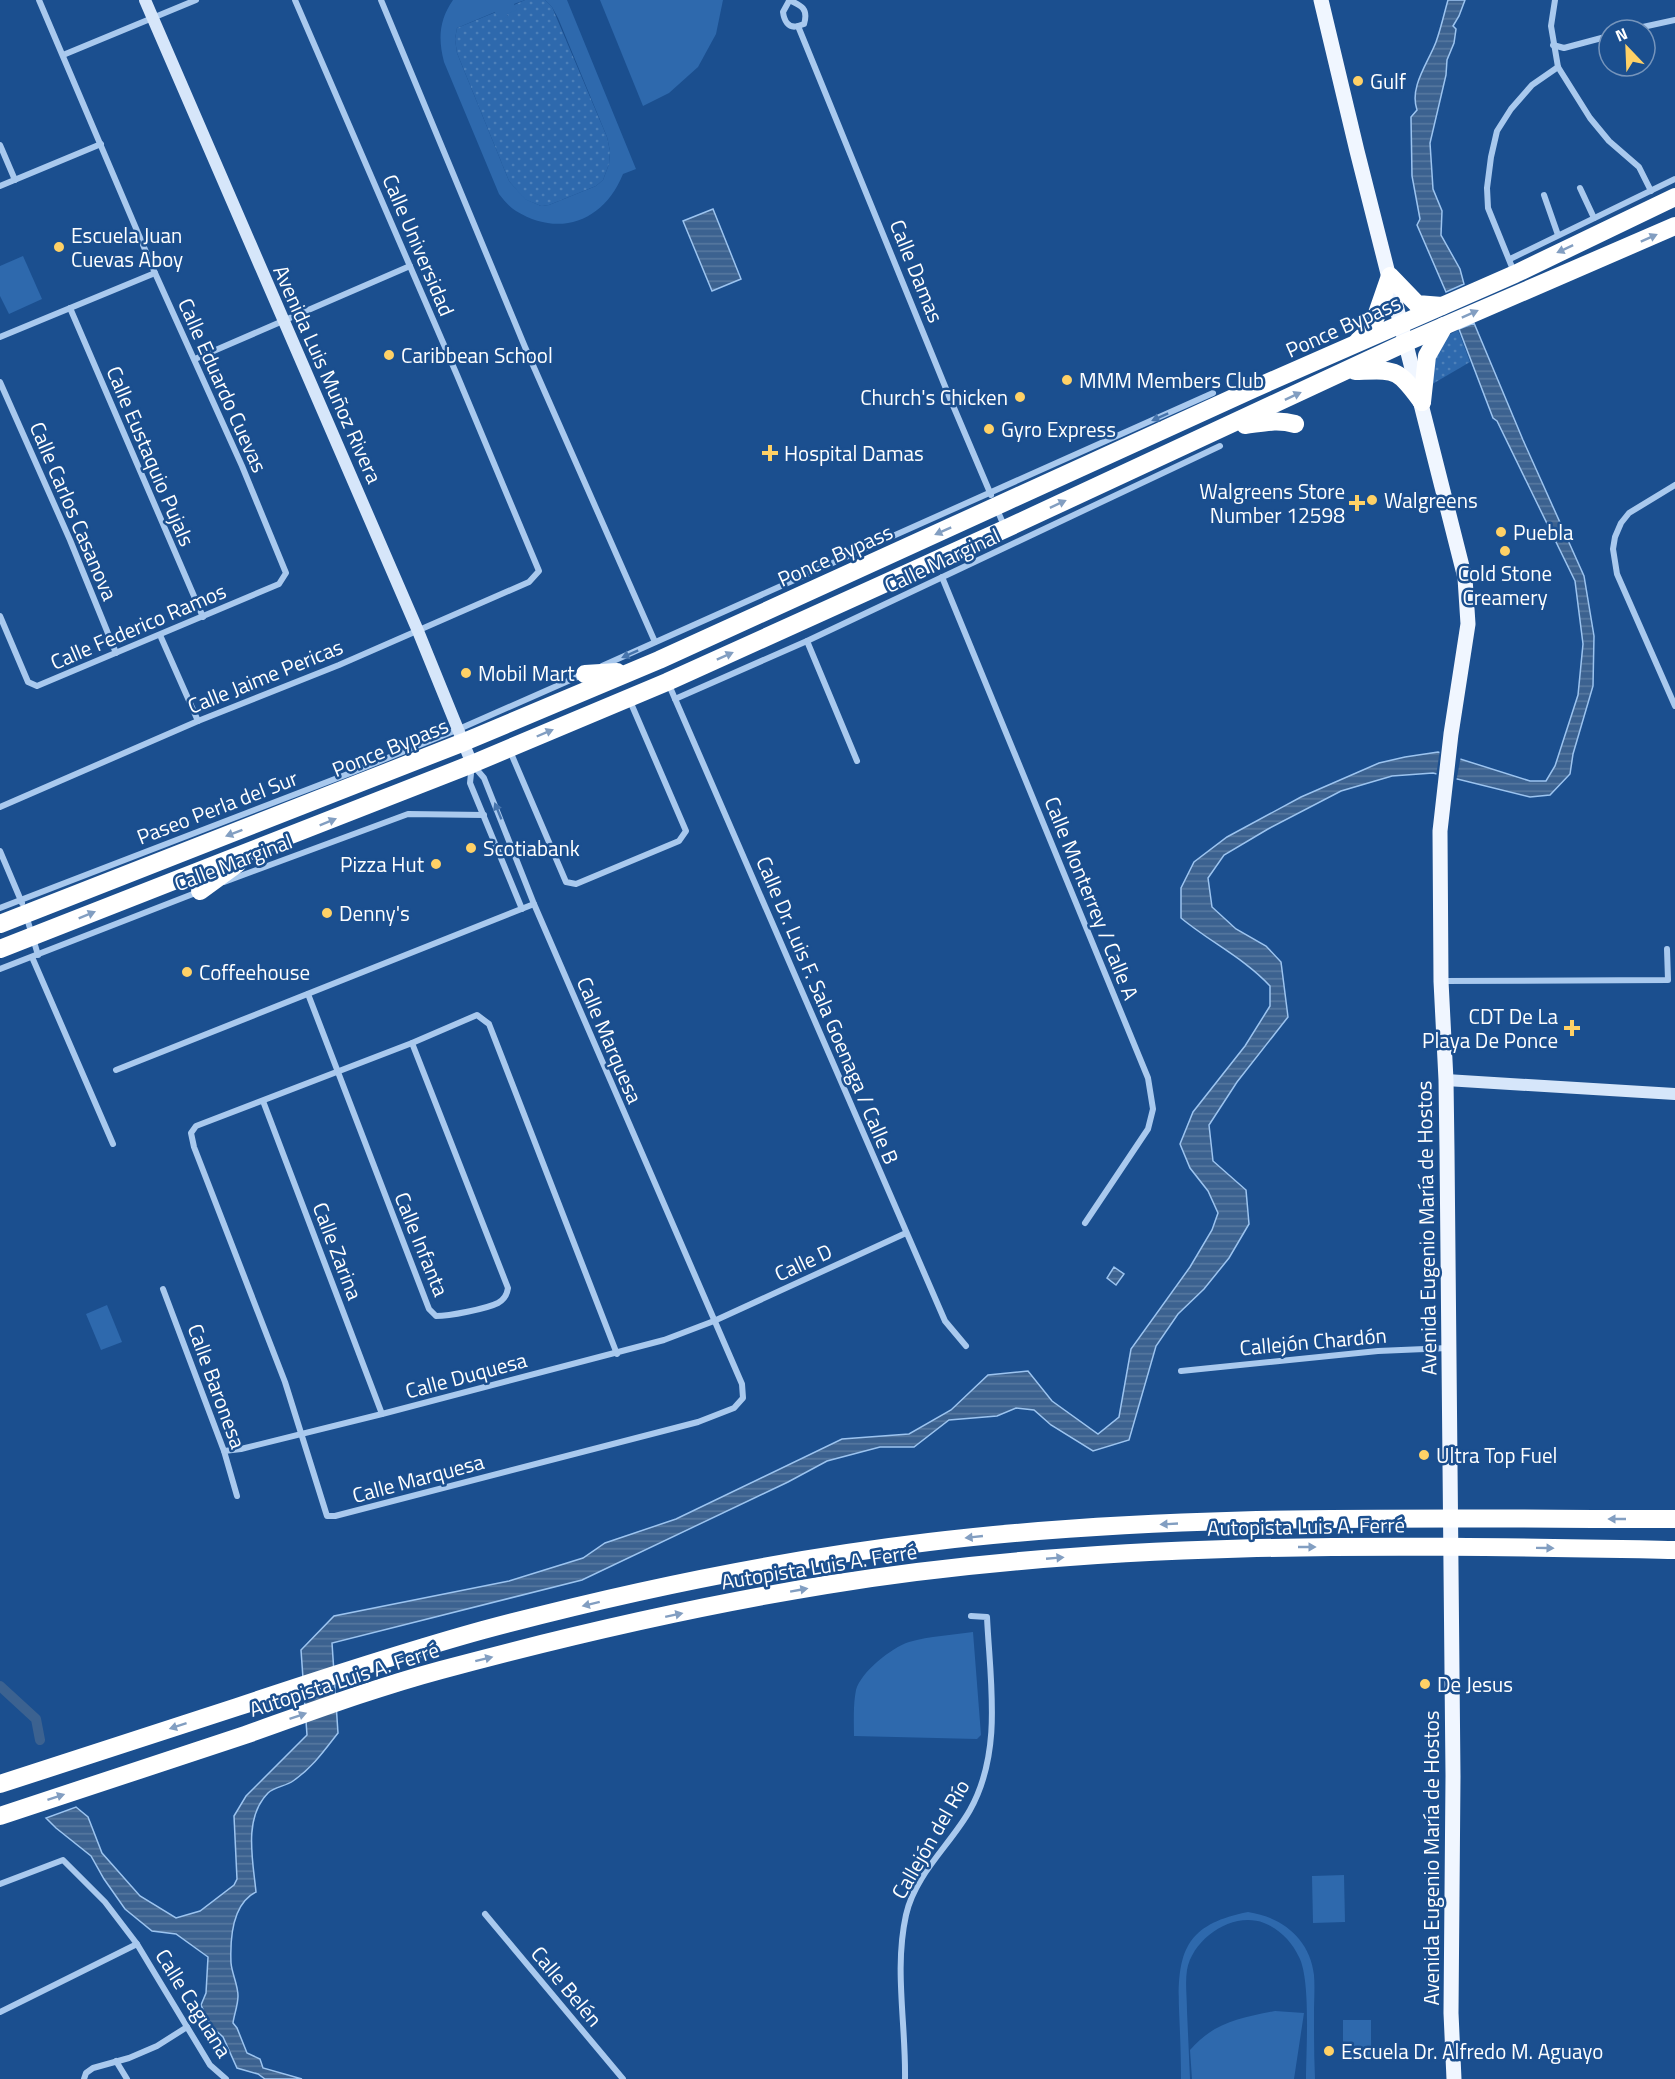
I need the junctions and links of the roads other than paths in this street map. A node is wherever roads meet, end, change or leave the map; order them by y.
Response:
1 (39, 0) edge
2 (145, 0) edge
3 (196, 0) edge
4 (295, 0) edge
5 (381, 0) edge
6 (1321, 0) edge
7 (1555, 0) edge
8 (789, 1) edge
9 (153, 18) junction
10 (1675, 20) edge
11 (1657, 24) edge
12 (798, 26) junction
13 (1597, 39) edge
14 (1553, 45) junction
15 (63, 55) junction
16 (1558, 67) junction
17 (101, 144) junction
18 (0, 145) edge
19 (1675, 179) edge
20 (15, 180) junction
21 (0, 186) edge
22 (1580, 188) dead end
23 (1650, 191) junction
24 (1544, 195) dead end
25 (1675, 197) edge
26 (1594, 218) junction
27 (1675, 226) edge
28 (1558, 236) junction
29 (410, 266) junction
30 (1513, 267) junction
31 (155, 273) junction
32 (1390, 276) junction
33 (1443, 306) junction
34 (70, 308) junction
35 (284, 321) junction
36 (1444, 326) junction
37 (1405, 333) junction
38 (0, 337) edge
39 (1354, 345) junction
40 (195, 359) junction
41 (1347, 371) junction
42 (0, 382) edge
43 (1253, 389) junction
44 (1213, 393) joint
45 (1422, 402) junction
46 (1295, 424) dead end
47 (1220, 438) junction
48 (1675, 485) edge
49 (993, 500) junction
50 (1005, 529) junction
51 (538, 571) joint
52 (942, 577) junction
53 (279, 584) joint
54 (0, 616) edge
55 (203, 617) junction
56 (418, 631) junction
57 (160, 635) junction
58 (807, 641) junction
59 (655, 642) junction
60 (116, 654) junction
61 (631, 671) junction
62 (585, 674) junction
63 (667, 682) junction
64 (629, 698) junction
65 (675, 699) junction
66 (1675, 706) edge
67 (198, 721) junction
68 (462, 736) junction
69 (509, 748) junction
70 (857, 761) dead end
71 (472, 764) junction
72 (0, 807) edge
73 (484, 815) junction
74 (270, 845) junction
75 (0, 851) edge
76 (516, 857) junction
77 (502, 862) junction
78 (200, 891) junction
79 (534, 904) junction
80 (24, 907) junction
81 (0, 908) edge
82 (522, 909) junction
83 (0, 924) edge
84 (33, 936) junction
85 (0, 949) edge
86 (1667, 949) dead end
87 (35, 956) junction
88 (0, 969) edge
89 (1441, 981) junction
90 (308, 994) junction
91 (412, 1042) junction
92 (116, 1070) dead end
93 (336, 1070) junction
94 (1446, 1080) junction
95 (1675, 1094) edge
96 (263, 1101) junction
97 (112, 1144) dead end
98 (1085, 1223) dead end
99 (906, 1233) junction
100 (163, 1289) dead end
101 (714, 1321) junction
102 (966, 1346) dead end
103 (1449, 1348) junction
104 (617, 1354) junction
105 (1181, 1371) dead end
106 (382, 1414) junction
107 (302, 1434) junction
108 (224, 1450) junction
109 (237, 1496) dead end
110 (1675, 1519) edge
111 (1621, 1549) junction
112 (1675, 1550) edge
113 (1675, 1563) edge
114 (971, 1616) dead end
115 (0, 1784) edge
116 (0, 1815) edge
117 (0, 1884) edge
118 (485, 1914) dead end
119 (137, 1944) junction
120 (0, 2012) edge
121 (187, 2027) junction
122 (116, 2061) junction
123 (84, 2079) edge
124 (127, 2079) edge
125 (226, 2079) edge
126 (623, 2079) edge
127 (905, 2079) edge
128 (1454, 2079) edge

1 - 15 street, Calle Eduardo Cuevas
2 - 9 street, Avenida Luis Muñoz Rivera
3 - 9 street
4 - 29 street, Calle Universidad
5 - 59 street
6 - 32 main road, Avenida Eugenio María de Hostos
7 - 14 street
8 - 12 street, Calle Damas
8 - 12 street, Calle Damas
9 - 15 street
9 - 35 street, Avenida Luis Muñoz Rivera
10 - 11 street
12 - 49 street, Calle Damas
13 - 14 street
14 - 16 street
15 - 17 street, Calle Eduardo Cuevas
16 - 23 street
16 - 30 street
17 - 20 street
17 - 31 street, Calle Eduardo Cuevas
18 - 20 street
19 - 23 street
20 - 21 street
22 - 26 street
23 - 26 street
24 - 28 street
25 -> 30 highway, Ponce Bypass
26 - 28 street
36 -> 27 highway, Ponce Bypass
28 - 30 street
29 - 35 street
29 - 51 street, Calle Universidad
30 - 33 highway, Ponce Bypass
31 - 34 street
31 - 40 street, Calle Eduardo Cuevas
32 - 33 highway
32 - 37 main road, Avenida Eugenio María de Hostos
32 - 39 highway
33 - 37 highway, Ponce Bypass
34 - 38 street
34 - 55 street, Calle Eustaquio Pujals
35 - 40 street
35 - 56 street, Avenida Luis Muñoz Rivera
36 - 37 highway, Ponce Bypass
36 - 45 highway
37 - 39 highway, Ponce Bypass
37 - 41 highway, Ponce Bypass
37 - 45 main road, Avenida Eugenio María de Hostos
39 - 43 highway, Ponce Bypass
40 - 53 street, Calle Eduardo Cuevas
41 - 45 highway
47 -> 41 highway, Ponce Bypass
42 - 60 street, Calle Carlos Casanova
43 - 44 highway
43 - 49 highway, Ponce Bypass
44 -> 49 street
45 - 89 main road, Avenida Eugenio María de Hostos
46 - 47 highway
50 -> 47 highway, Ponce Bypass
47 - 52 street, Calle Marginal
48 - 66 street
49 - 50 street, Calle Damas
49 - 59 street
49 -> 61 highway, Ponce Bypass
63 -> 50 highway, Ponce Bypass
51 - 56 street, Calle Jaime Pericas
52 - 58 street, Calle Marginal
52 - 98 street, Calle Monterrey / Calle A
53 - 55 street, Calle Federico Ramos
54 - 60 street, Calle Federico Ramos
55 - 57 street, Calle Federico Ramos
56 - 67 street, Calle Jaime Pericas
56 - 68 street, Avenida Luis Muñoz Rivera
57 - 60 street, Calle Federico Ramos
57 - 67 street
58 - 65 street, Calle Marginal
58 - 70 street
59 -> 62 street
61 - 62 highway
61 - 68 highway, Ponce Bypass
62 - 68 street
63 - 64 highway, Ponce Bypass
63 - 65 street, Calle Dr. Luis F. Sala Goenaga / Calle B
69 -> 64 highway, Ponce Bypass
64 - 69 street
65 - 99 street, Calle Dr. Luis F. Sala Goenaga / Calle B
67 - 72 street, Calle Jaime Pericas
68 - 71 street, Avenida Luis Muñoz Rivera
68 - 80 highway, Ponce Bypass
69 - 71 highway, Ponce Bypass
71 - 73 street
74 -> 71 highway, Ponce Bypass
76 -> 71 street, Calle Marquesa
73 - 77 street
73 - 78 street, Calle Marginal
74 - 78 highway
84 -> 74 highway, Ponce Bypass
75 - 80 street
76 - 77 street
76 - 79 street, Calle Marquesa
77 - 82 street
78 - 87 street, Calle Marginal
79 - 82 street
79 - 101 street, Calle Marquesa
80 - 81 street
80 - 83 highway, Ponce Bypass
80 - 84 street
82 - 90 street
84 - 85 highway, Ponce Bypass
84 - 87 street
86 - 89 street
87 - 88 street, Calle Marginal
87 - 97 street
89 - 94 main road, Avenida Eugenio María de Hostos
90 - 92 street
90 - 93 street, Calle Infanta
91 - 93 street, Calle Marquesa
91 - 93 street, Calle Infanta
91 - 104 street, Calle Marquesa
93 - 96 street, Calle Marquesa
94 - 95 street
94 - 103 main road, Avenida Eugenio María de Hostos
96 - 106 street, Calle Zarina
96 - 107 street, Calle Marquesa
99 - 101 street, Calle D
99 - 102 street, Calle Dr. Luis F. Sala Goenaga / Calle B
100 - 108 street, Calle Baronesa
101 - 104 street, Calle Duquesa
101 - 107 street, Calle Marquesa
103 - 105 street, Callejón Chardón
103 - 128 main road, Avenida Eugenio María de Hostos
104 - 106 street, Calle Duquesa
106 - 107 street, Calle Duquesa
107 - 108 street, Calle Duquesa
108 - 109 street, Calle Baronesa
110 -> 115 highway, Autopista Luis A. Ferré
111 - 112 highway, Autopista Luis A. Ferré
111 - 113 highway
116 -> 111 highway, Autopista Luis A. Ferré
114 - 127 street, Callejón del Río
117 - 119 street, Calle Caguana
118 - 126 street, Calle Belén
119 - 120 street
119 - 121 street, Calle Caguana
121 - 122 street
121 - 125 street, Calle Caguana
122 - 123 street
122 - 124 street

